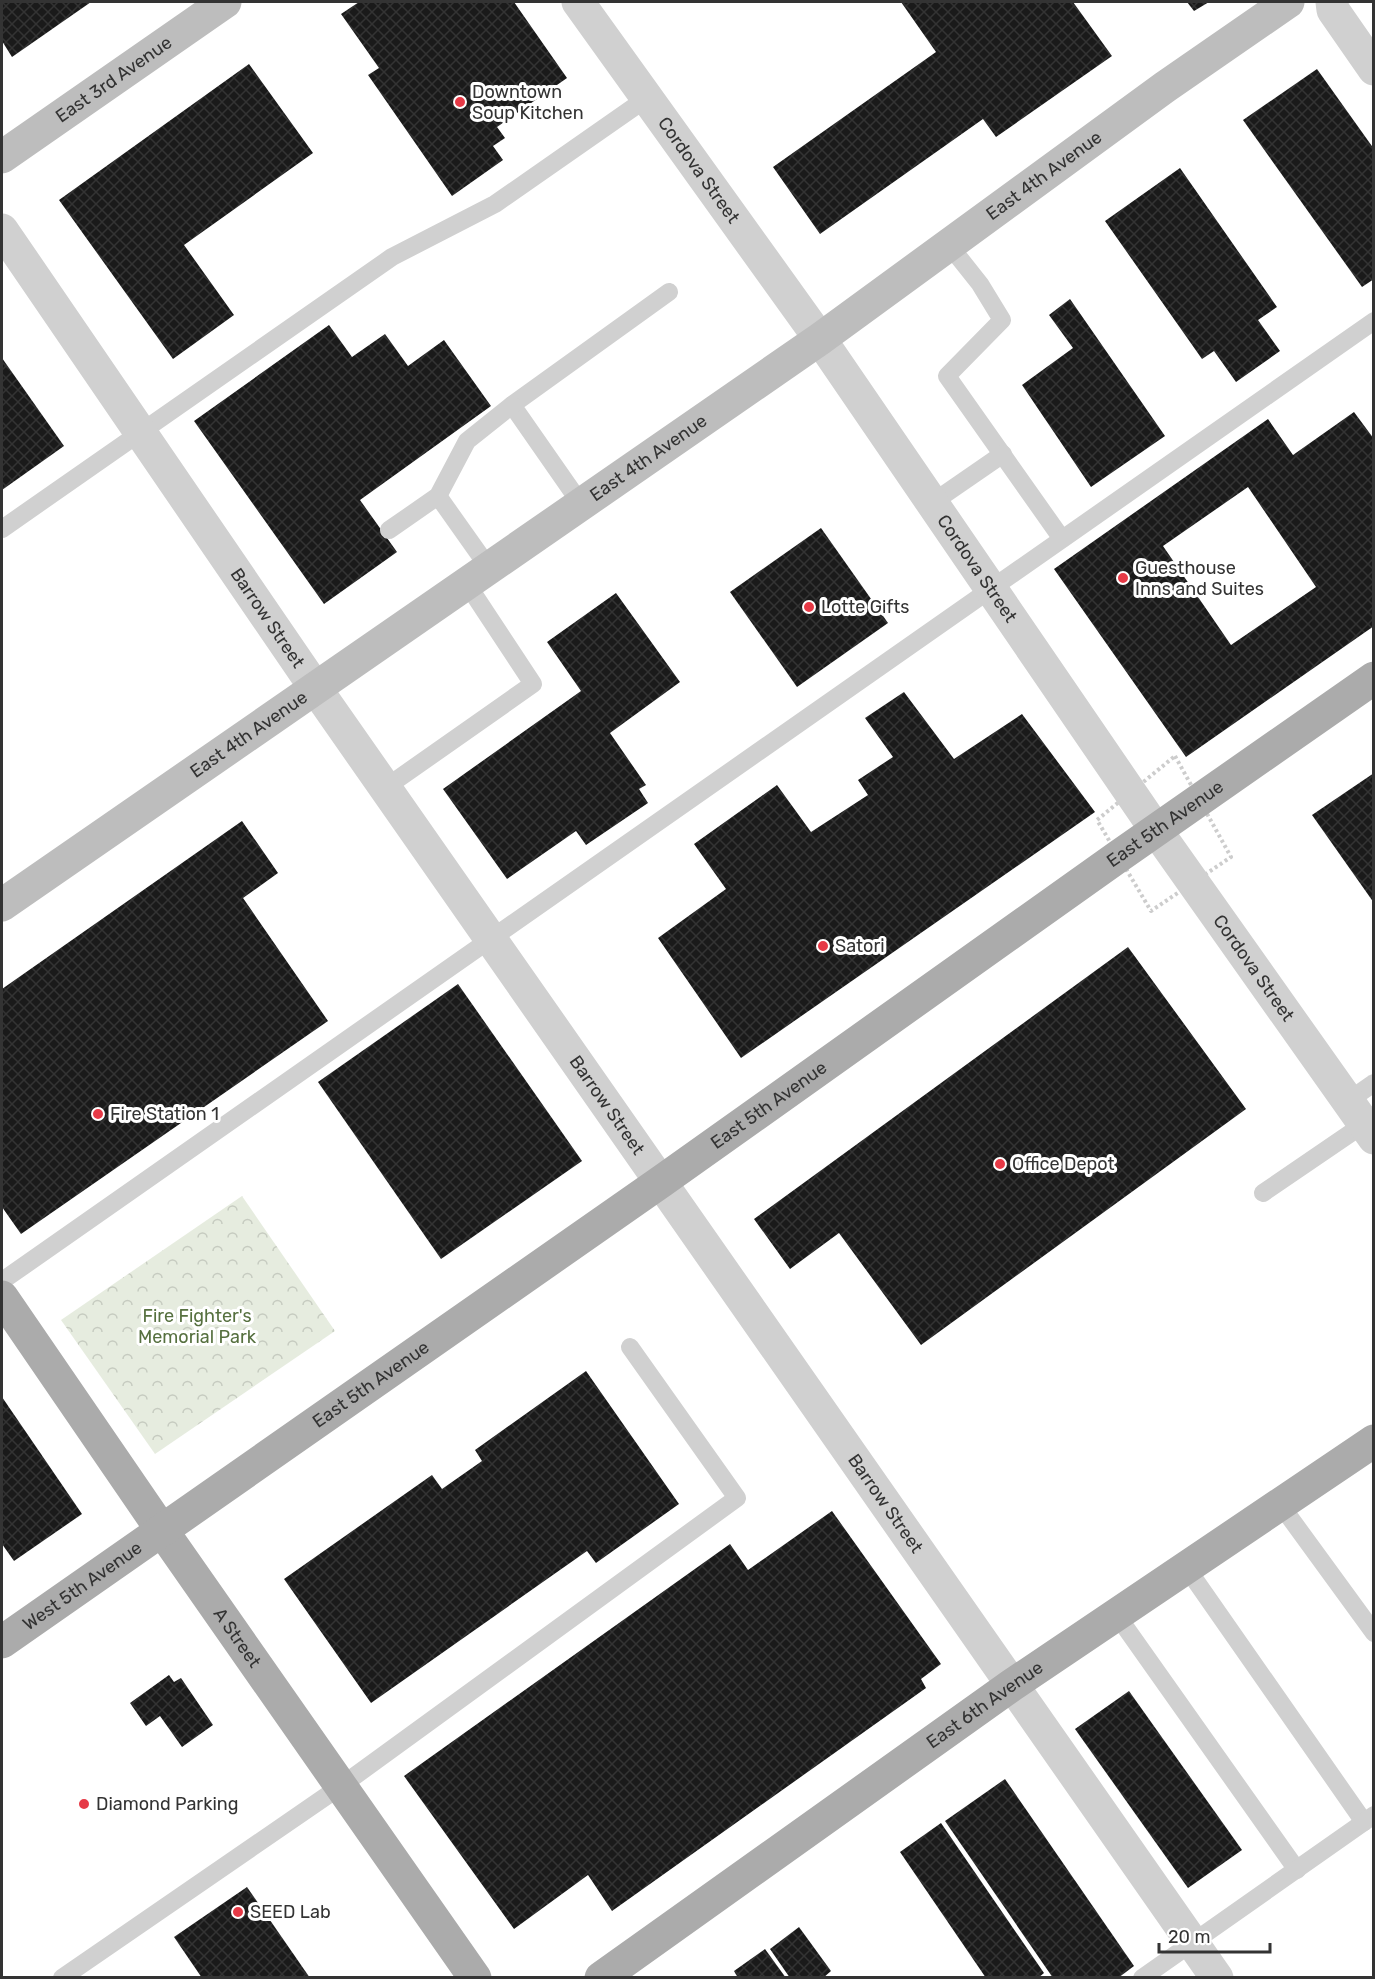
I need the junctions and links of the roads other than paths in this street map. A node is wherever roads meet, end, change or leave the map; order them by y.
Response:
1 (225, 2) edge
2 (578, 2) edge
3 (1288, 2) edge
4 (1332, 2) edge
5 (1374, 69) edge
6 (647, 98) junction
7 (2, 157) edge
8 (2, 230) edge
9 (949, 245) junction
10 (669, 292) dead end
11 (1374, 321) edge
12 (820, 339) junction
13 (512, 405) junction
14 (140, 432) junction
15 (1003, 454) junction
16 (438, 496) junction
17 (932, 503) junction
18 (581, 504) junction
19 (2, 529) edge
20 (389, 530) dead end
21 (1062, 539) junction
22 (478, 576) junction
23 (992, 589) junction
24 (1374, 678) edge
25 (316, 689) junction
26 (386, 789) junction
27 (1156, 830) junction
28 (2, 905) edge
29 (491, 939) junction
30 (1365, 1111) edge
31 (662, 1181) junction
32 (1263, 1193) dead end
33 (2, 1281) edge
34 (2, 1297) edge
35 (630, 1347) dead end
36 (1374, 1441) edge
37 (1280, 1504) junction
38 (161, 1529) junction
39 (1186, 1567) junction
40 (1116, 1614) junction
41 (1374, 1633) edge
42 (2, 1642) edge
43 (1012, 1685) junction
44 (341, 1786) junction
45 (1369, 1819) edge
46 (1297, 1870) junction
47 (1192, 1942) junction
48 (62, 1977) edge
49 (475, 1977) edge
50 (601, 1977) edge
51 (1142, 1977) edge
52 (1217, 1977) edge

1 - 7 main road, East 3rd Avenue
2 - 6 street, Cordova Street
3 - 9 main road, East 4th Avenue
4 - 5 street
6 - 12 street, Cordova Street
6 - 14 lane
8 - 14 street, Barrow Street
9 - 12 main road, East 4th Avenue
9 - 15 lane
10 - 13 lane
11 - 21 lane
12 - 17 street, Cordova Street
12 - 18 main road, East 4th Avenue
13 - 16 lane
13 - 18 lane
14 - 19 lane
14 - 25 street, Barrow Street
15 - 17 lane
15 - 21 lane
16 - 20 lane
16 - 22 lane
17 - 23 street, Cordova Street
18 - 22 main road, East 4th Avenue
21 - 23 lane
22 - 25 main road, East 4th Avenue
22 - 26 lane
23 - 27 street, Cordova Street
23 - 29 lane
24 - 27 main road, East 5th Avenue
25 - 26 street, Barrow Street
25 - 28 main road, East 4th Avenue
26 - 29 street, Barrow Street
27 - 30 street, Cordova Street
27 - 31 main road, East 5th Avenue
29 - 31 street, Barrow Street
29 - 33 lane
30 - 32 lane
31 - 38 main road, East 5th Avenue
31 - 43 street, Barrow Street
34 - 38 main road, A Street
35 - 44 lane
36 - 37 main road, East 6th Avenue
37 - 39 main road, East 6th Avenue
37 - 41 lane
38 - 42 main road, West 5th Avenue
38 - 44 main road, A Street
39 - 40 main road, East 6th Avenue
39 - 45 lane
40 - 43 main road, East 6th Avenue
40 - 46 lane
43 - 47 street, Barrow Street
43 - 50 main road, East 6th Avenue
44 - 48 lane
44 - 49 main road, A Street
45 - 46 lane
46 - 47 lane
47 - 51 lane
47 - 52 street, Barrow Street

